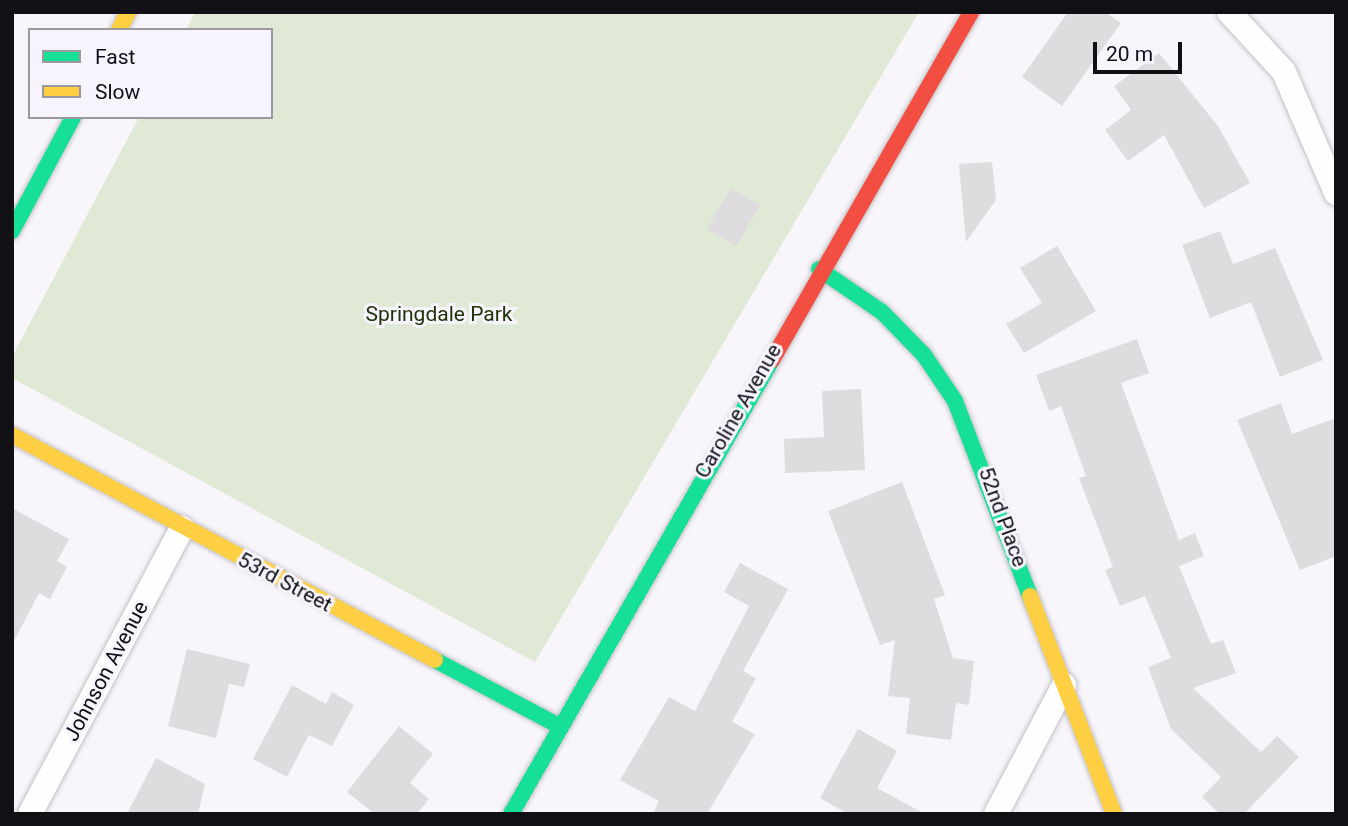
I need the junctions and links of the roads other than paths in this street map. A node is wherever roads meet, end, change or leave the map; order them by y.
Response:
1 (128, 12) edge
2 (971, 12) edge
3 (1229, 12) edge
4 (120, 28) edge
5 (72, 119) edge
6 (1336, 193) edge
7 (12, 232) edge
8 (819, 269) junction
9 (12, 435) edge
10 (182, 528) junction
11 (1065, 685) junction
12 (559, 726) junction
13 (30, 814) edge
14 (511, 814) edge
15 (996, 814) edge
16 (1114, 814) edge

1 - 4 street
2 - 8 street, Caroline Avenue
3 - 6 street
5 - 7 street
8 - 11 street, 52nd Place
8 - 12 street, Caroline Avenue
9 - 10 street, 53rd Street
10 - 12 street, 53rd Street
10 - 13 street, Johnson Avenue
11 - 15 street
11 - 16 street, 52nd Place
12 - 14 street, Caroline Avenue

